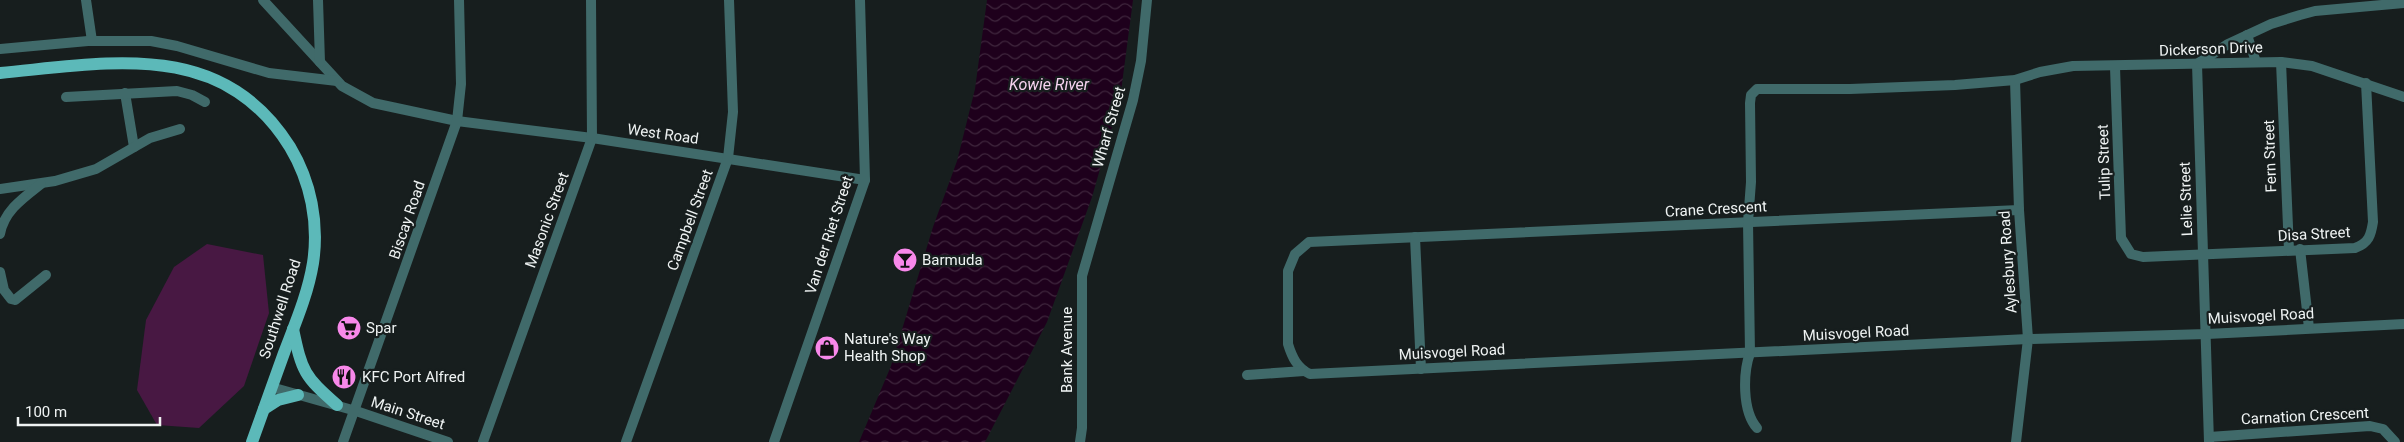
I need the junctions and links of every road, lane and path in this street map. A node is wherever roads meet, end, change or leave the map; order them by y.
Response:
1 (86, 0) edge
2 (263, 0) edge
3 (318, 0) edge
4 (459, 0) edge
5 (591, 0) edge
6 (729, 0) edge
7 (860, 0) edge
8 (1147, 0) edge
9 (2404, 2) edge
10 (2247, 35) junction
11 (92, 41) junction
12 (0, 50) edge
13 (320, 62) junction
14 (2256, 62) junction
15 (2281, 62) junction
16 (2197, 64) junction
17 (2115, 67) junction
18 (0, 73) edge
19 (337, 80) junction
20 (2015, 80) junction
21 (2366, 83) junction
22 (125, 93) junction
23 (2404, 96) edge
24 (66, 97) dead end
25 (205, 102) dead end
26 (457, 121) junction
27 (180, 129) dead end
28 (592, 138) junction
29 (134, 147) junction
30 (728, 158) junction
31 (865, 180) junction
32 (42, 184) junction
33 (0, 189) edge
34 (2019, 210) junction
35 (1748, 222) junction
36 (0, 234) edge
37 (1415, 237) junction
38 (2300, 249) junction
39 (2289, 250) junction
40 (2131, 254) joint
41 (2203, 254) junction
42 (1086, 258) joint
43 (0, 272) edge
44 (46, 275) dead end
45 (2404, 324) edge
46 (2309, 328) junction
47 (293, 329) junction
48 (2207, 334) junction
49 (2028, 339) junction
50 (1750, 353) junction
51 (1421, 369) junction
52 (1307, 372) junction
53 (1247, 374) dead end
54 (271, 387) junction
55 (298, 395) junction
56 (337, 406) junction
57 (264, 409) junction
58 (356, 411) junction
59 (1757, 428) dead end
60 (2209, 439) edge
61 (252, 442) edge
62 (344, 442) edge
63 (448, 442) edge
64 (483, 442) edge
65 (626, 442) edge
66 (774, 442) edge
67 (1080, 442) edge
68 (2016, 442) edge
69 (2395, 442) edge

1 - 11 street
2 - 13 street, West Road
3 - 13 street
4 - 26 street, Biscay Road
5 - 28 street, Masonic Street
6 - 30 street, Campbell Street
7 - 31 street, Van der Riet Street
8 - 42 street, Wharf Street
9 - 10 street
10 - 14 street
10 - 16 street
11 - 12 street
11 - 19 street
13 - 19 street, West Road
14 - 15 street, Dickerson Drive
14 - 16 street, Dickerson Drive
15 - 21 street, Dickerson Drive
15 - 39 street, Fern Street
16 - 17 street, Dickerson Drive
16 - 41 street, Lelie Street
17 - 20 street, Dickerson Drive
17 - 40 street, Tulip Street
18 - 47 main road, Southwell Road
19 - 26 street, West Road
20 - 34 street, Aylesbury Road
20 - 35 street, Dickerson Drive
21 - 23 street, Dickerson Drive
21 - 38 street, Disa Street
22 - 24 street
22 - 25 street
22 - 29 street
26 - 28 street, West Road
26 - 58 street, Biscay Road
27 - 29 street
28 - 30 street, West Road
28 - 64 street, Masonic Street
29 - 32 street
30 - 31 street, West Road
30 - 65 street, Campbell Street
31 - 66 street, Van der Riet Street
32 - 33 street
32 - 36 street
34 - 35 street, Crane Crescent
34 - 49 street, Aylesbury Road
35 - 37 street, Crane Crescent
35 - 50 street
37 - 51 street
37 - 52 street, Crane Crescent
38 - 39 street, Disa Street
38 - 46 street
39 - 41 street, Disa Street
40 - 41 street, Disa Street
41 - 48 street, Lelie Street
42 - 67 street, Bank Avenue
43 - 44 street
45 - 46 street, Muisvogel Road
46 - 48 street, Muisvogel Road
47 - 54 main road, Southwell Road
47 - 56 main road
48 - 49 street, Muisvogel Road
48 - 60 street, Lelie Street
49 - 50 street, Muisvogel Road
49 - 68 street, Aylesbury Road
50 - 51 street, Muisvogel Road
50 - 59 street
51 - 52 street, Muisvogel Road
52 - 53 street, Muisvogel Road
54 - 55 street, Main Street
54 - 57 main road, Southwell Road
55 - 56 street, Main Street
55 - 57 main road
56 - 58 street, Main Street
57 - 61 main road, Southwell Road
58 - 62 street, Biscay Road
58 - 63 street, Main Street
60 - 69 street, Carnation Crescent

